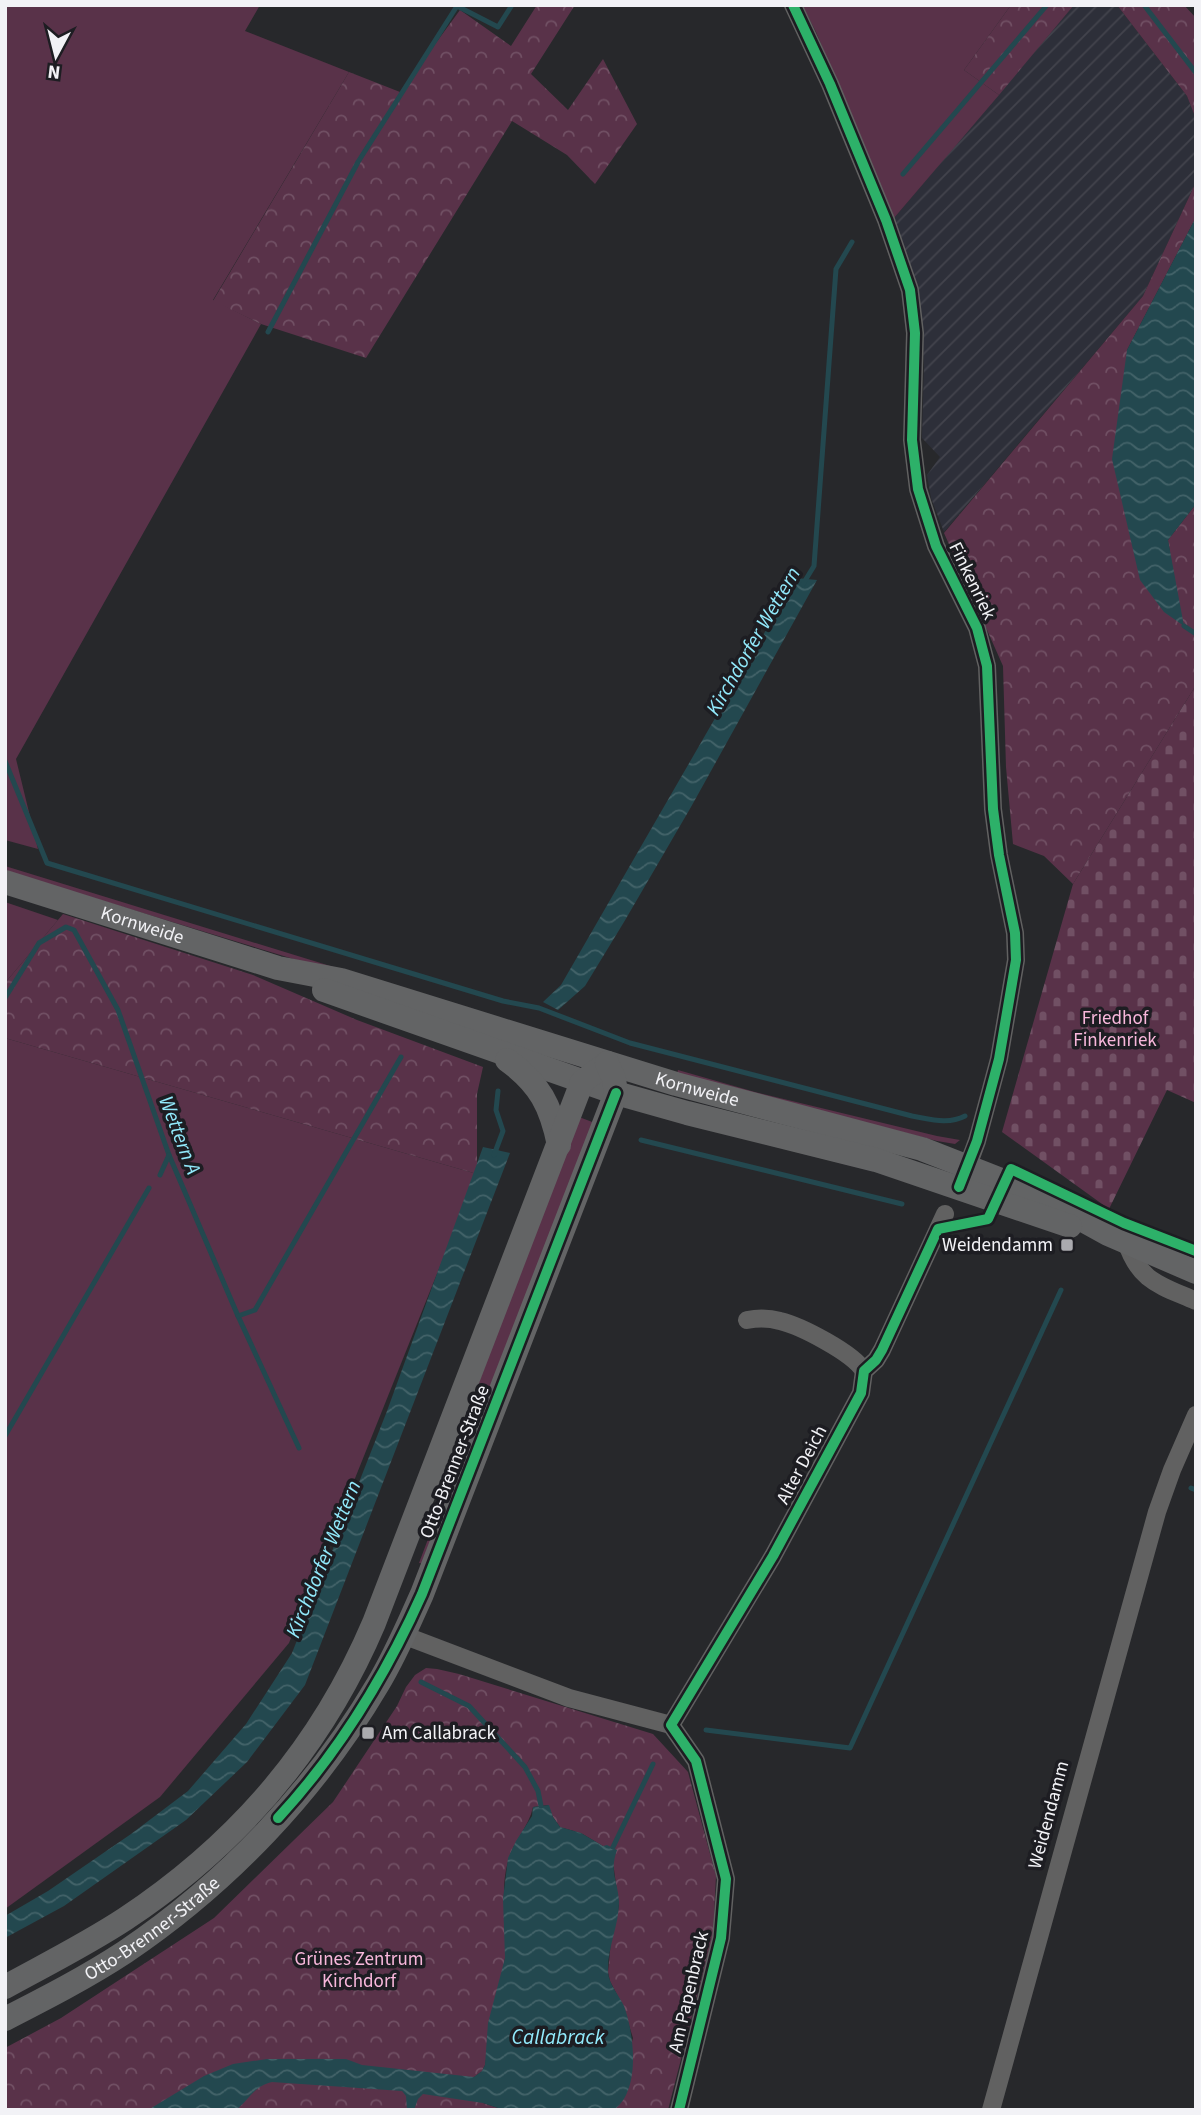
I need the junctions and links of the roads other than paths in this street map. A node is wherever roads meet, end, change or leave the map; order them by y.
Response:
1 (793, 5) edge
2 (5, 882) edge
3 (278, 968) junction
4 (492, 1049) junction
5 (607, 1063) junction
6 (582, 1082) junction
7 (616, 1093) junction
8 (559, 1145) junction
9 (963, 1176) junction
10 (945, 1214) dead end
11 (1117, 1237) junction
12 (1196, 1272) edge
13 (1196, 1301) edge
14 (747, 1320) dead end
15 (864, 1371) junction
16 (1196, 1415) edge
17 (374, 1623) junction
18 (403, 1635) junction
19 (671, 1725) junction
20 (5, 1987) edge
21 (5, 2019) edge
22 (679, 2110) edge
23 (991, 2110) edge

1 - 9 street, Finkenriek
2 - 3 main road, Kornweide
3 - 4 main road, Kornweide
3 - 5 main road, Kornweide
4 - 6 main road, Kornweide
4 - 8 main road
5 - 6 main road
5 - 7 main road
5 - 9 main road, Kornweide
6 - 7 main road, Kornweide
6 - 8 main road, Otto-Brenner-Straße
7 - 9 main road, Kornweide
7 - 18 main road, Otto-Brenner-Straße
8 - 17 main road, Otto-Brenner-Straße
9 - 11 main road, Kornweide
10 - 15 street, Alter Deich
11 - 12 main road, Kornweide
11 - 13 street
14 - 15 street
15 - 19 street, Alter Deich
16 - 23 street, Weidendamm
17 - 18 main road
17 - 20 main road, Otto-Brenner-Straße
18 - 19 street
18 - 21 main road, Otto-Brenner-Straße
19 - 22 street, Am Papenbrack

